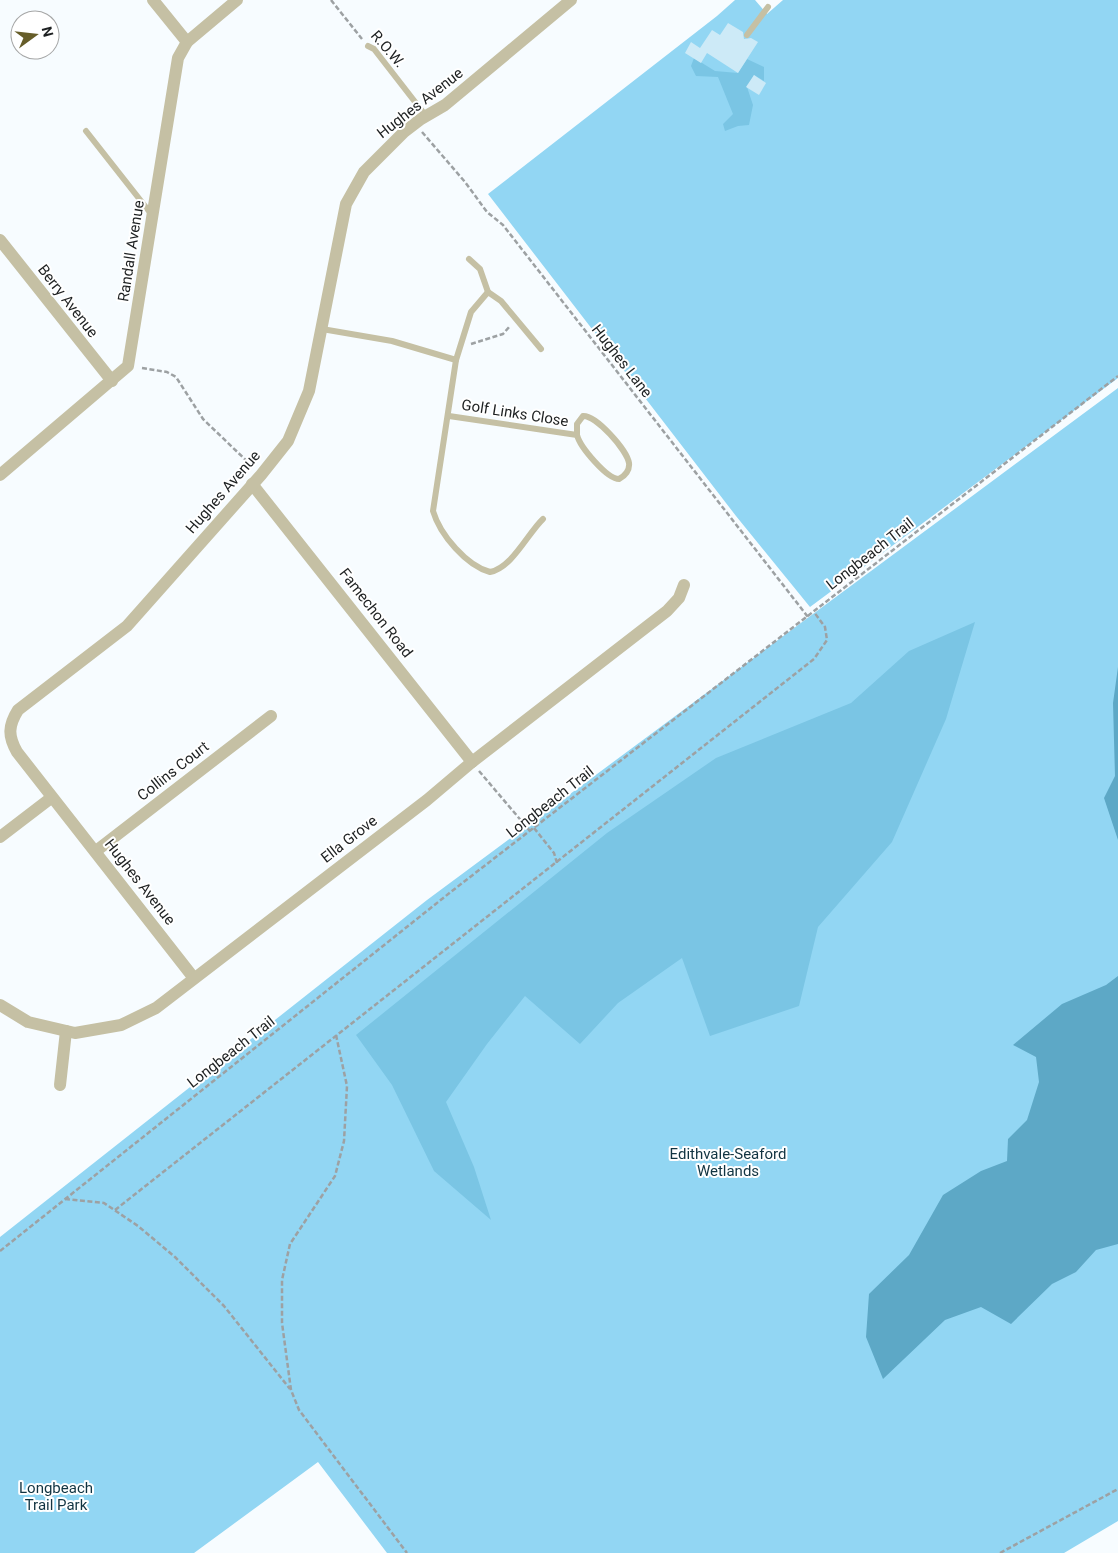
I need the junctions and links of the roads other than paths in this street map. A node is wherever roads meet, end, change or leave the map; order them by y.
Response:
1 (153, 0) edge
2 (237, 0) edge
3 (571, 0) edge
4 (768, 7) dead end
5 (747, 35) dead end
6 (186, 42) junction
7 (368, 46) road end
8 (421, 119) junction
9 (86, 131) dead end
10 (153, 216) junction
11 (0, 240) edge
12 (469, 259) dead end
13 (488, 292) junction
14 (322, 329) junction
15 (541, 349) dead end
16 (456, 360) junction
17 (112, 381) junction
18 (448, 416) junction
19 (577, 435) junction
20 (0, 475) edge
21 (257, 480) junction
22 (543, 519) dead end
23 (684, 585) dead end
24 (271, 716) dead end
25 (472, 762) junction
26 (51, 798) junction
27 (0, 837) edge
28 (96, 851) junction
29 (193, 977) junction
30 (0, 1005) edge
31 (66, 1031) junction
32 (60, 1085) dead end

1 - 6 street
2 - 6 street, Randall Avenue
3 - 8 street, Hughes Avenue
4 - 5 lane
6 - 10 street, Randall Avenue
7 - 8 lane, R.O.W.
8 - 14 street, Hughes Avenue
9 - 10 lane
10 - 17 street, Randall Avenue
11 - 17 street, Berry Avenue
12 - 13 lane
13 - 15 lane
13 - 16 lane, Golf Links Close
14 - 16 lane
14 - 21 street, Hughes Avenue
16 - 18 lane, Golf Links Close
17 - 20 street, Randall Avenue
18 - 19 lane, Golf Links Close
18 - 22 lane, Golf Links Close
19 - 19 lane, Golf Links Close
21 - 25 street, Famechon Road
21 - 26 street, Hughes Avenue
23 - 25 street, Ella Grove
24 - 28 street, Collins Court
25 - 29 street, Ella Grove
26 - 27 street
26 - 28 street, Hughes Avenue
28 - 29 street, Hughes Avenue
29 - 31 street, Ella Grove
30 - 31 street, Ella Grove
31 - 32 street

